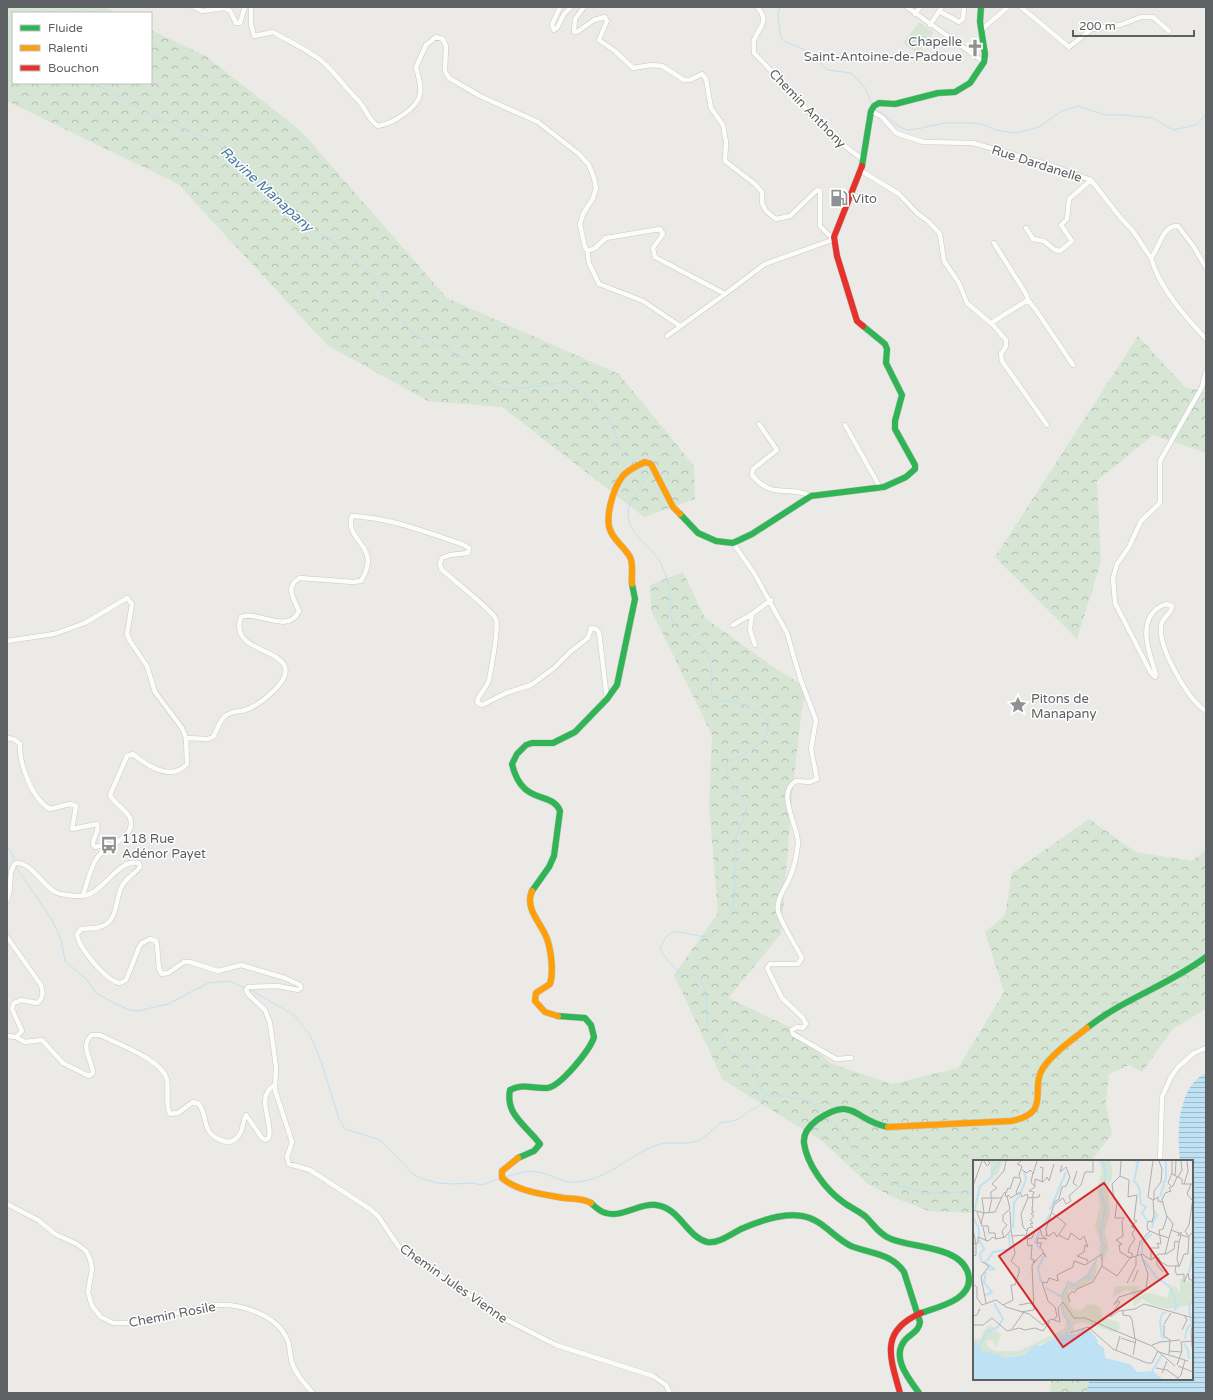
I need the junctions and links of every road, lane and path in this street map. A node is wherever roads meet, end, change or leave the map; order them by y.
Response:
1 (194, 7) edge
2 (245, 7) edge
3 (251, 7) edge
4 (560, 7) edge
5 (571, 7) edge
6 (584, 7) edge
7 (757, 7) edge
8 (906, 7) edge
9 (920, 7) edge
10 (964, 7) edge
11 (981, 7) edge
12 (1008, 7) edge
13 (1021, 7) edge
14 (940, 9) edge
15 (915, 14) junction
16 (930, 25) junction
17 (981, 30) junction
18 (1169, 31) dead end
19 (984, 62) junction
20 (871, 111) junction
21 (864, 160) junction
22 (860, 170) junction
23 (1091, 180) junction
24 (1026, 228) dead end
25 (834, 238) junction
26 (994, 244) dead end
27 (587, 249) junction
28 (1151, 258) junction
29 (1206, 268) edge
30 (724, 294) junction
31 (1028, 300) junction
32 (991, 323) junction
33 (680, 326) junction
34 (667, 336) dead end
35 (1206, 339) edge
36 (1073, 365) dead end
37 (1206, 371) edge
38 (759, 424) dead end
39 (845, 425) dead end
40 (1047, 425) dead end
41 (882, 489) junction
42 (811, 496) junction
43 (733, 542) junction
44 (771, 600) junction
45 (752, 614) junction
46 (733, 625) dead end
47 (7, 641) edge
48 (755, 645) dead end
49 (607, 699) junction
50 (1206, 711) edge
51 (7, 738) edge
52 (186, 738) junction
53 (111, 846) junction
54 (83, 896) junction
55 (7, 900) edge
56 (7, 937) edge
57 (1206, 957) edge
58 (7, 1036) edge
59 (16, 1037) junction
60 (1206, 1048) edge
61 (851, 1058) dead end
62 (274, 1085) junction
63 (1160, 1160) edge
64 (7, 1204) edge
65 (918, 1314) junction
66 (313, 1393) edge
67 (670, 1393) edge
68 (900, 1393) edge
69 (919, 1393) edge

1 - 2 street
3 - 27 street
4 - 5 street
6 - 25 street
7 - 21 street, Chemin Anthony
8 - 15 street
9 - 15 street
10 - 14 street
11 - 17 main road
12 - 17 street
13 - 18 street
14 - 16 street
15 - 16 street
16 - 19 street
17 - 19 main road
19 - 20 main road
20 - 21 main road
20 - 23 street, Rue Dardanelle
21 - 22 main road
22 - 25 main road
22 - 32 street
23 - 24 street
23 - 28 street, Rue Dardanelle
25 - 30 street
25 - 41 main road
26 - 31 street
27 - 30 street
27 - 33 street
28 - 29 street
28 - 35 street, Rue Dardanelle
30 - 33 street
31 - 32 street
31 - 36 street
32 - 40 street
33 - 34 street
37 - 50 street
38 - 42 street
39 - 41 street
41 - 42 main road
42 - 43 main road
43 - 44 street
43 - 49 main road
44 - 45 street
44 - 61 street
45 - 46 street
45 - 48 street
47 - 52 street
49 - 52 street
49 - 65 main road
51 - 53 street
52 - 53 street
53 - 54 street
54 - 55 street
54 - 62 street, Chemin Jules Vienne
56 - 59 street
57 - 65 main road
58 - 59 street
59 - 62 street
60 - 63 street
62 - 67 street, Chemin Jules Vienne
64 - 66 street, Chemin Rosile
65 - 68 main road
65 - 69 main road

